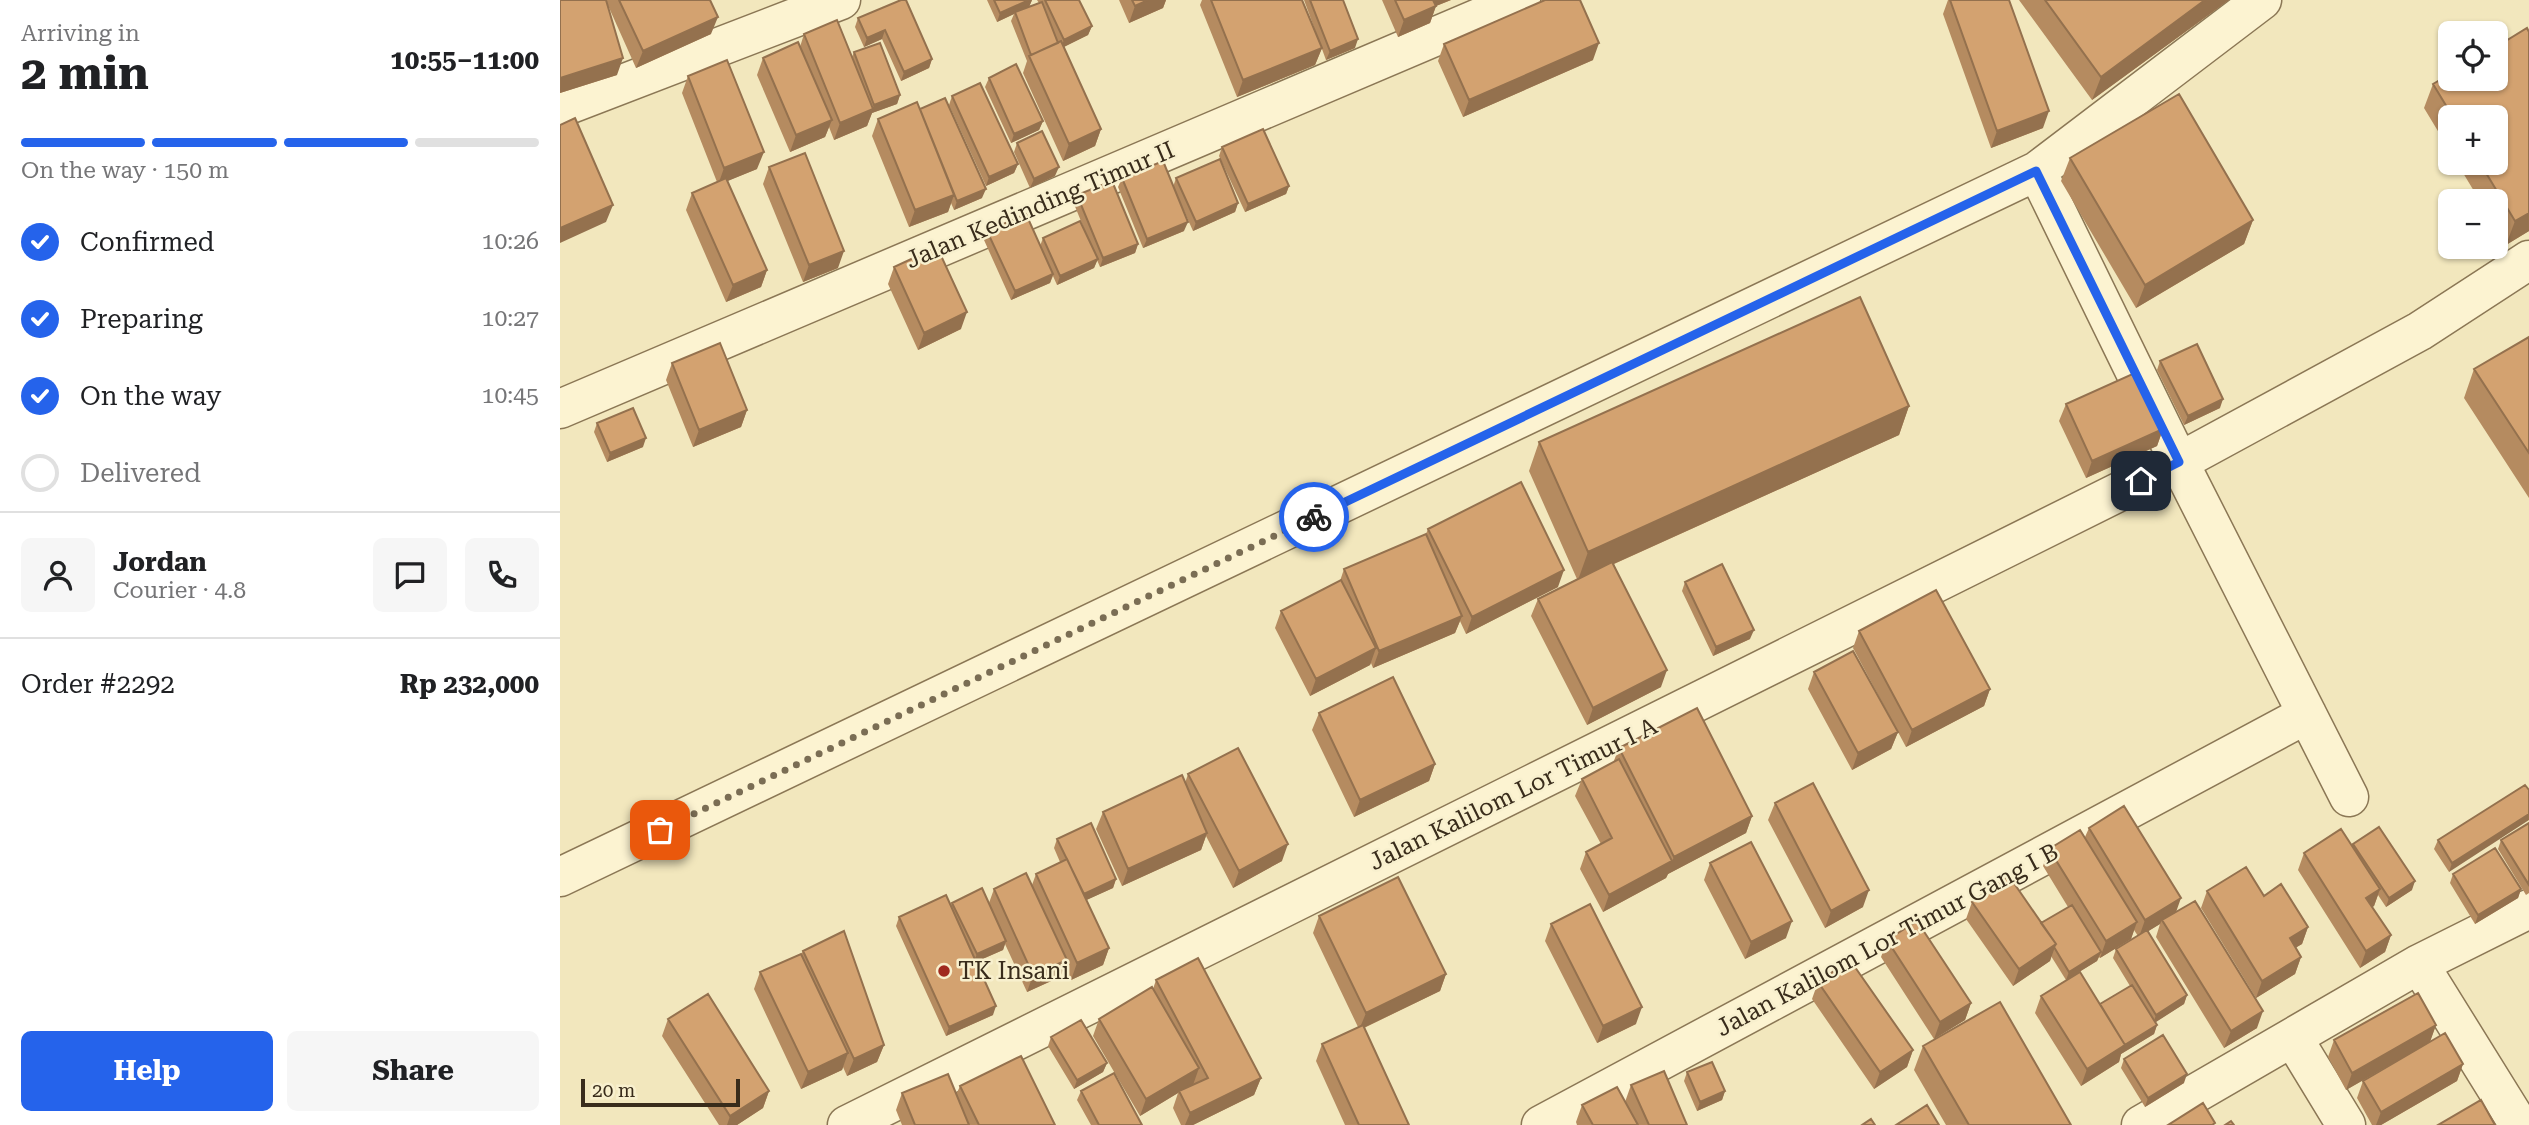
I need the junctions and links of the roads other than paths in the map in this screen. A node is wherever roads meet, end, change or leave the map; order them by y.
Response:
1 (841, 0) edge
2 (1521, 0) edge
3 (2262, 0) edge
4 (560, 108) edge
5 (2036, 171) junction
6 (2529, 260) edge
7 (560, 409) edge
8 (2179, 462) junction
9 (2306, 715) junction
10 (2349, 797) dead end
11 (560, 877) edge
12 (2529, 909) edge
13 (2419, 964) junction
14 (2292, 1038) junction
15 (847, 1125) edge
16 (1541, 1125) edge
17 (2141, 1125) edge
18 (2346, 1125) edge
19 (2519, 1125) edge

1 - 4 street
2 - 7 street, Jalan Kedinding Timur II
3 - 5 street
5 - 8 street
5 - 11 street
6 - 8 street, Jalan Kalilom Lor Timur I A
8 - 9 street
8 - 15 street, Jalan Kalilom Lor Timur I A
9 - 10 street
9 - 16 street, Jalan Kalilom Lor Timur Gang I B
12 - 13 street
13 - 14 street
13 - 19 street
14 - 17 street
14 - 18 street

